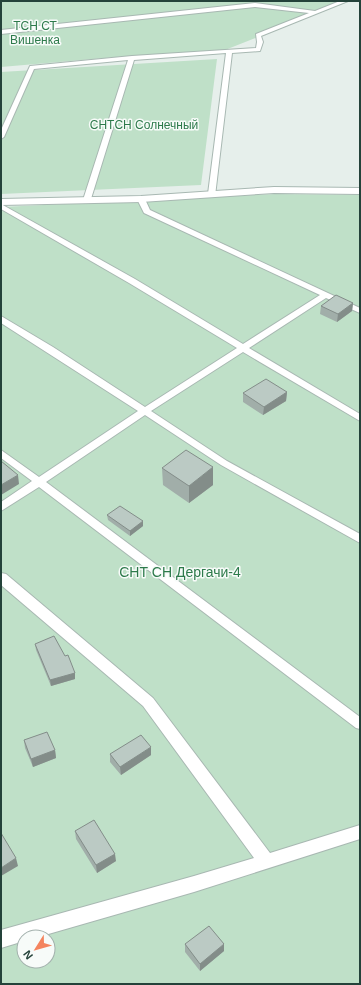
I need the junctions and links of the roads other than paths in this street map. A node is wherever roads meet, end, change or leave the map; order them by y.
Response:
1 (345, 1) edge
2 (314, 12) junction
3 (1, 32) edge
4 (229, 51) junction
5 (132, 58) junction
6 (1, 137) edge
7 (360, 191) edge
8 (212, 194) junction
9 (141, 199) junction
10 (87, 200) junction
11 (1, 202) edge
12 (1, 206) edge
13 (326, 296) junction
14 (360, 311) edge
15 (1, 319) edge
16 (243, 348) junction
17 (145, 410) junction
18 (360, 418) edge
19 (1, 453) edge
20 (38, 481) junction
21 (1, 507) edge
22 (360, 539) edge
23 (1, 578) edge
24 (360, 724) edge
25 (360, 832) edge
26 (266, 861) junction
27 (1, 939) edge

1 - 2 lane
2 - 3 lane
2 - 4 lane
4 - 5 lane
4 - 8 lane
5 - 6 lane
5 - 10 lane
7 - 8 street
8 - 9 street
9 - 10 street
9 - 13 lane
10 - 11 street
12 - 16 lane
13 - 14 lane
13 - 16 lane
15 - 17 lane
16 - 17 lane
16 - 18 lane
17 - 20 lane
17 - 22 lane
19 - 20 lane
20 - 21 lane
20 - 24 lane
23 - 26 street
25 - 26 street
26 - 27 street

